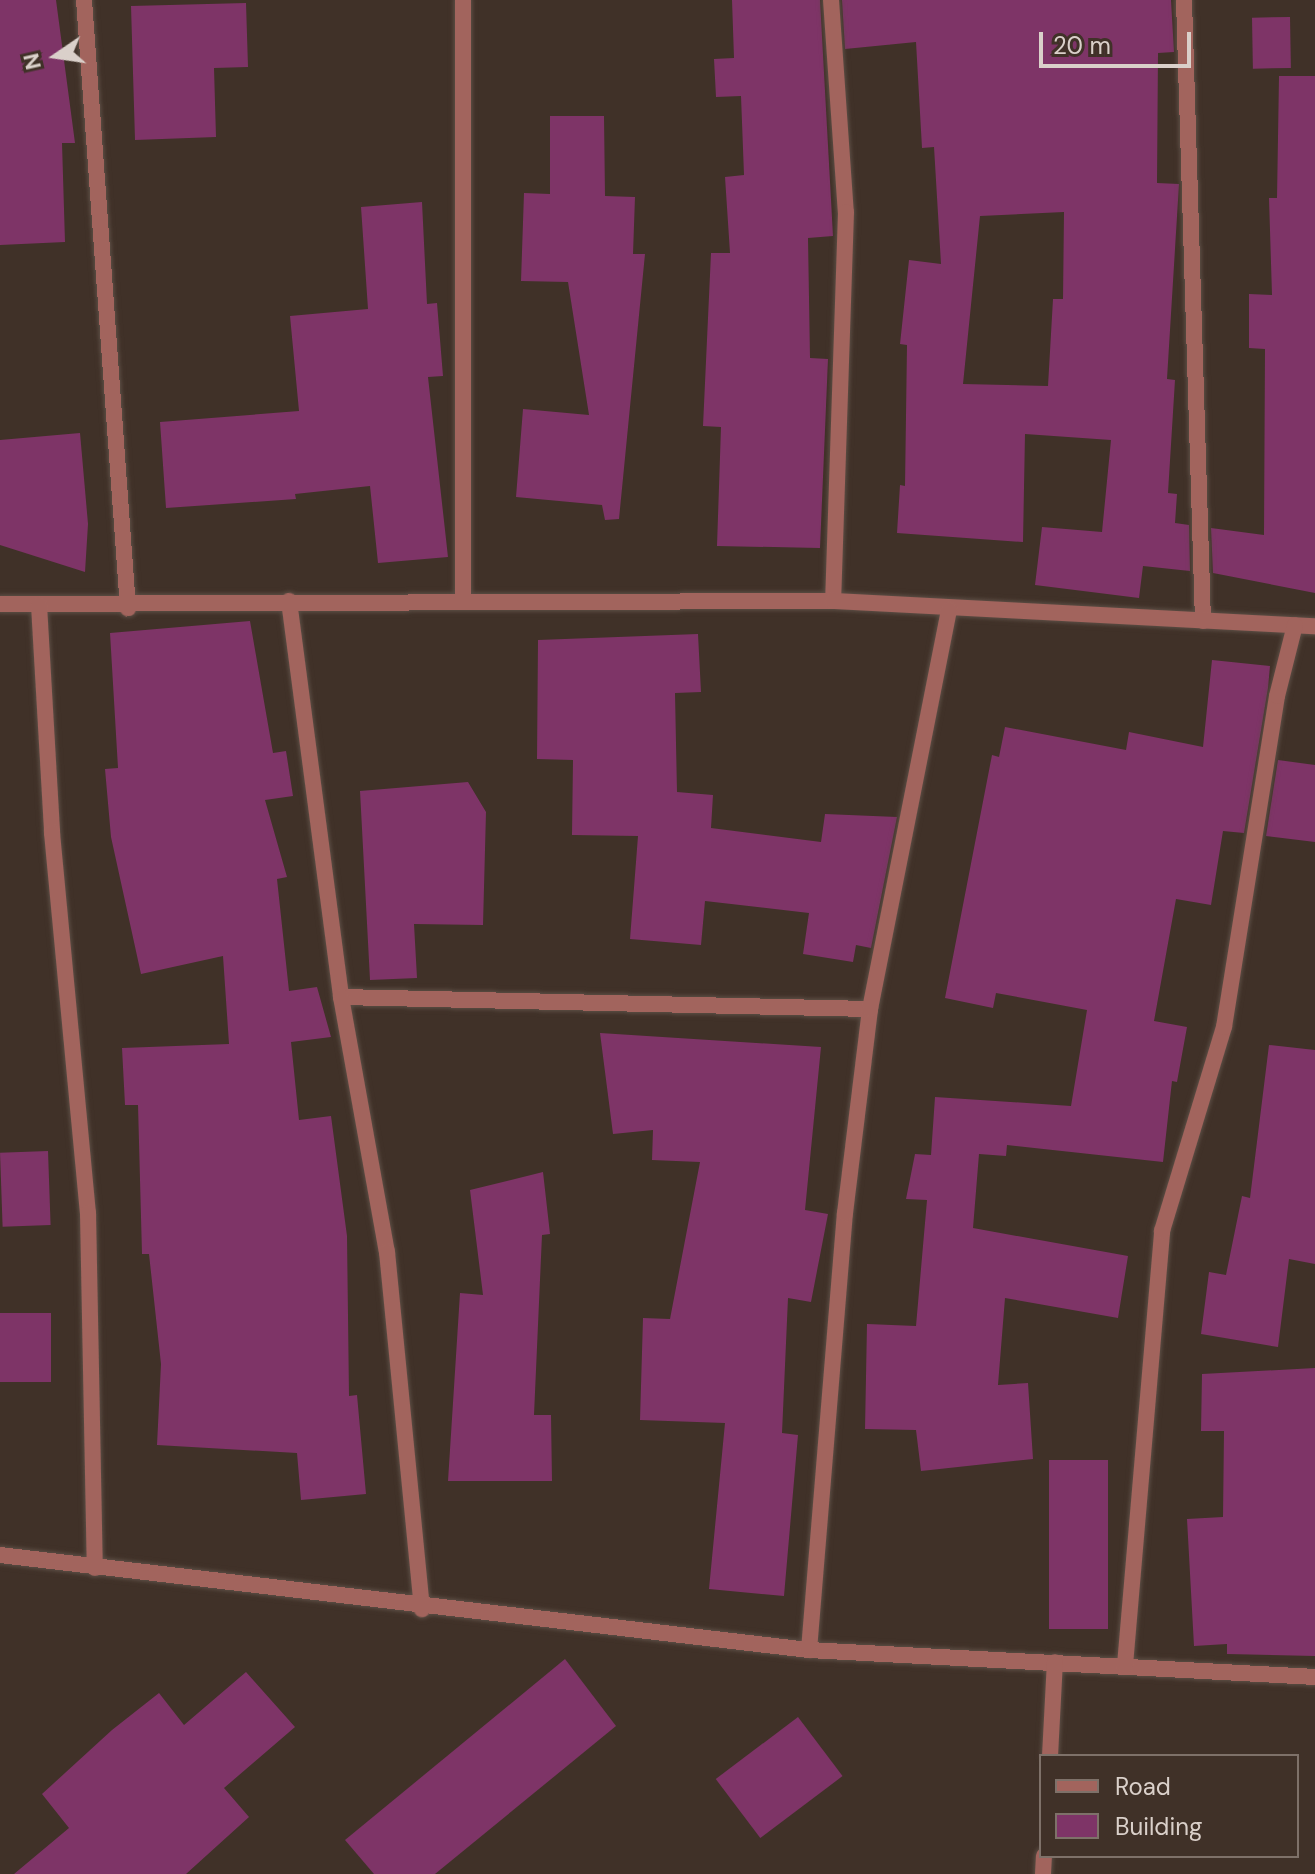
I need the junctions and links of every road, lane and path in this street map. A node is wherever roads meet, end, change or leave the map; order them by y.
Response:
1 (84, 0) edge
2 (463, 0) edge
3 (831, 0) edge
4 (1184, 0) edge
5 (289, 601) junction
6 (833, 601) junction
7 (463, 602) junction
8 (0, 604) edge
9 (39, 605) junction
10 (128, 608) junction
11 (949, 610) junction
12 (1203, 621) junction
13 (1295, 625) junction
14 (1315, 626) edge
15 (341, 997) junction
16 (870, 1009) junction
17 (0, 1555) edge
18 (95, 1568) junction
19 (422, 1609) junction
20 (809, 1650) junction
21 (1055, 1662) junction
22 (1125, 1665) junction
23 (1315, 1677) edge
24 (1050, 1754) edge

1 - 10 street
2 - 7 street
3 - 6 street
4 - 12 street
5 - 7 street
5 - 10 street
5 - 15 street
6 - 7 street
6 - 11 street
8 - 9 street
9 - 10 street
9 - 18 street
11 - 12 street
11 - 16 street
12 - 13 street
13 - 14 street
13 - 22 street
15 - 16 street
15 - 19 street
16 - 20 street
17 - 18 street
18 - 19 street
19 - 20 street
20 - 21 street
21 - 22 street
21 - 24 street
22 - 23 street

